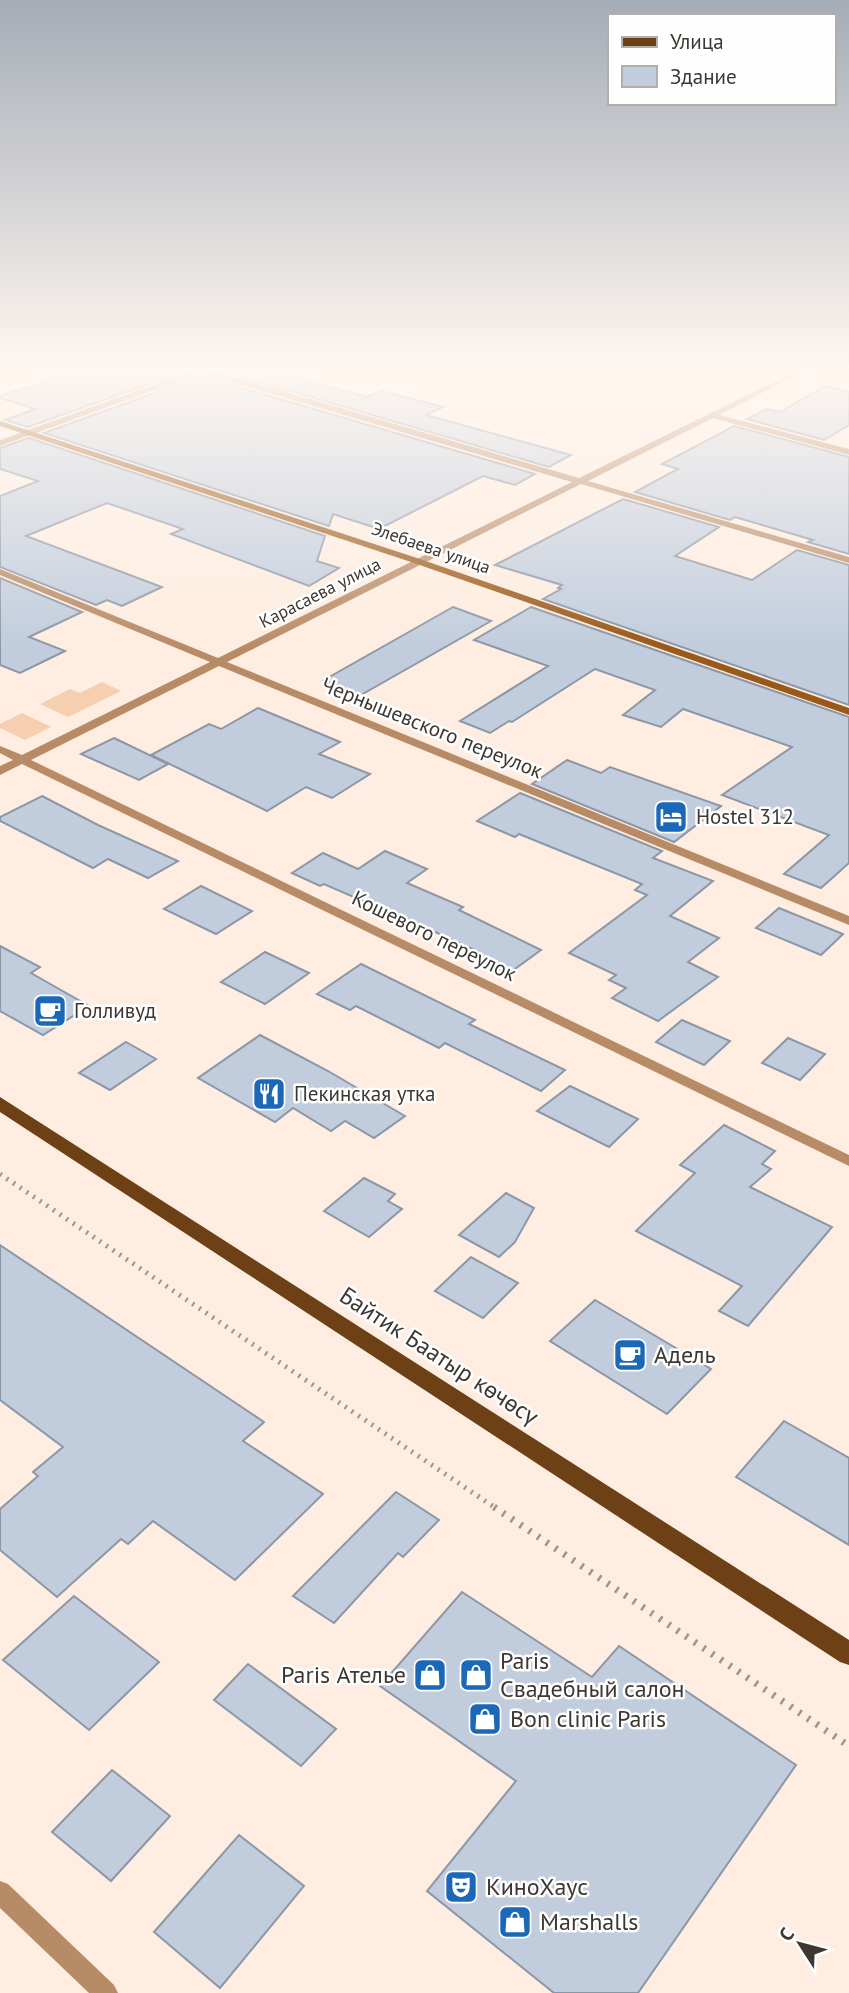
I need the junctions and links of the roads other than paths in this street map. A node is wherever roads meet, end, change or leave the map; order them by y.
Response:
1 (116, 462) edge
2 (515, 462) edge
3 (617, 462) edge
4 (579, 481) junction
5 (849, 560) edge
6 (417, 561) junction
7 (0, 572) edge
8 (218, 662) junction
9 (849, 712) edge
10 (0, 749) edge
11 (22, 760) junction
12 (0, 771) edge
13 (849, 921) edge
14 (0, 1103) edge
15 (849, 1161) edge
16 (849, 1654) edge
17 (0, 1892) edge
18 (106, 1993) edge

1 - 6 street, Элебаева улица
2 - 4 street
3 - 4 street, Карасаева улица
4 - 5 street
4 - 6 street, Карасаева улица
6 - 8 street, Карасаева улица
6 - 9 street, Элебаева улица
7 - 8 street, Чернышевского переулок
8 - 11 street, Карасаева улица
8 - 13 street, Чернышевского переулок
10 - 11 street, Кошевого переулок
11 - 12 street, Карасаева улица
11 - 15 street, Кошевого переулок
14 - 16 main road, Байтик Баатыр көчөсү
17 - 18 street

